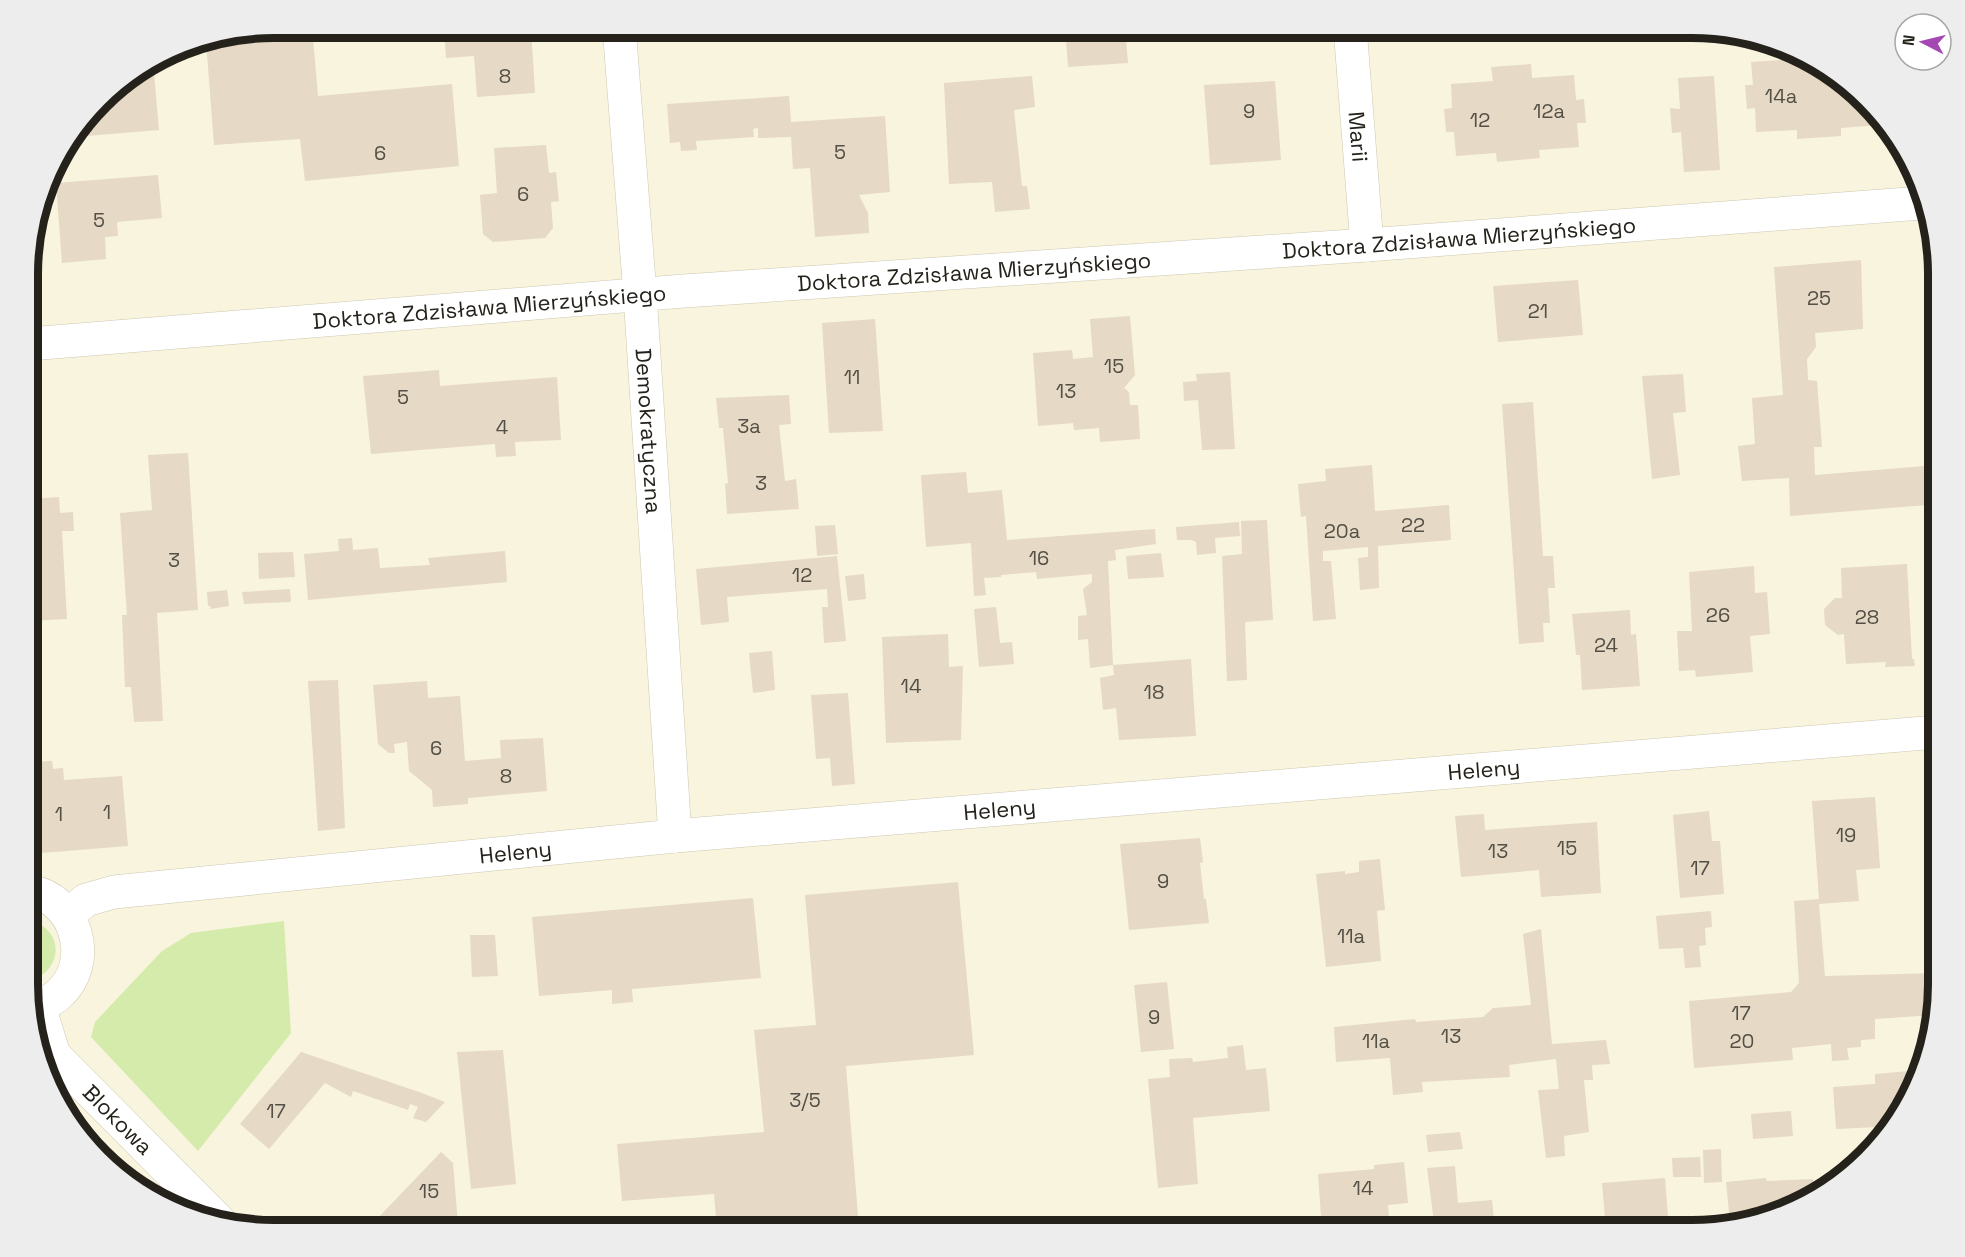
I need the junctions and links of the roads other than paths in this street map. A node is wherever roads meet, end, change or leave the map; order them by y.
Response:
1 (620, 38) edge
2 (1351, 38) edge
3 (1916, 203) edge
4 (1367, 244) junction
5 (640, 294) junction
6 (38, 343) edge
7 (1928, 733) edge
8 (675, 836) junction
9 (38, 893) edge
10 (68, 915) junction
11 (39, 1005) edge
12 (42, 1026) edge
13 (208, 1210) edge

1 - 5 street, Demokratyczna
2 - 4 street, Marii
3 - 4 street, Doktora Zdzisława Mierzyńskiego
4 - 5 street, Doktora Zdzisława Mierzyńskiego
5 - 6 street, Doktora Zdzisława Mierzyńskiego
5 - 8 street, Demokratyczna
7 - 8 street, Heleny
8 - 10 street, Heleny
9 - 10 street
10 - 11 street
12 - 13 street, Blokowa

